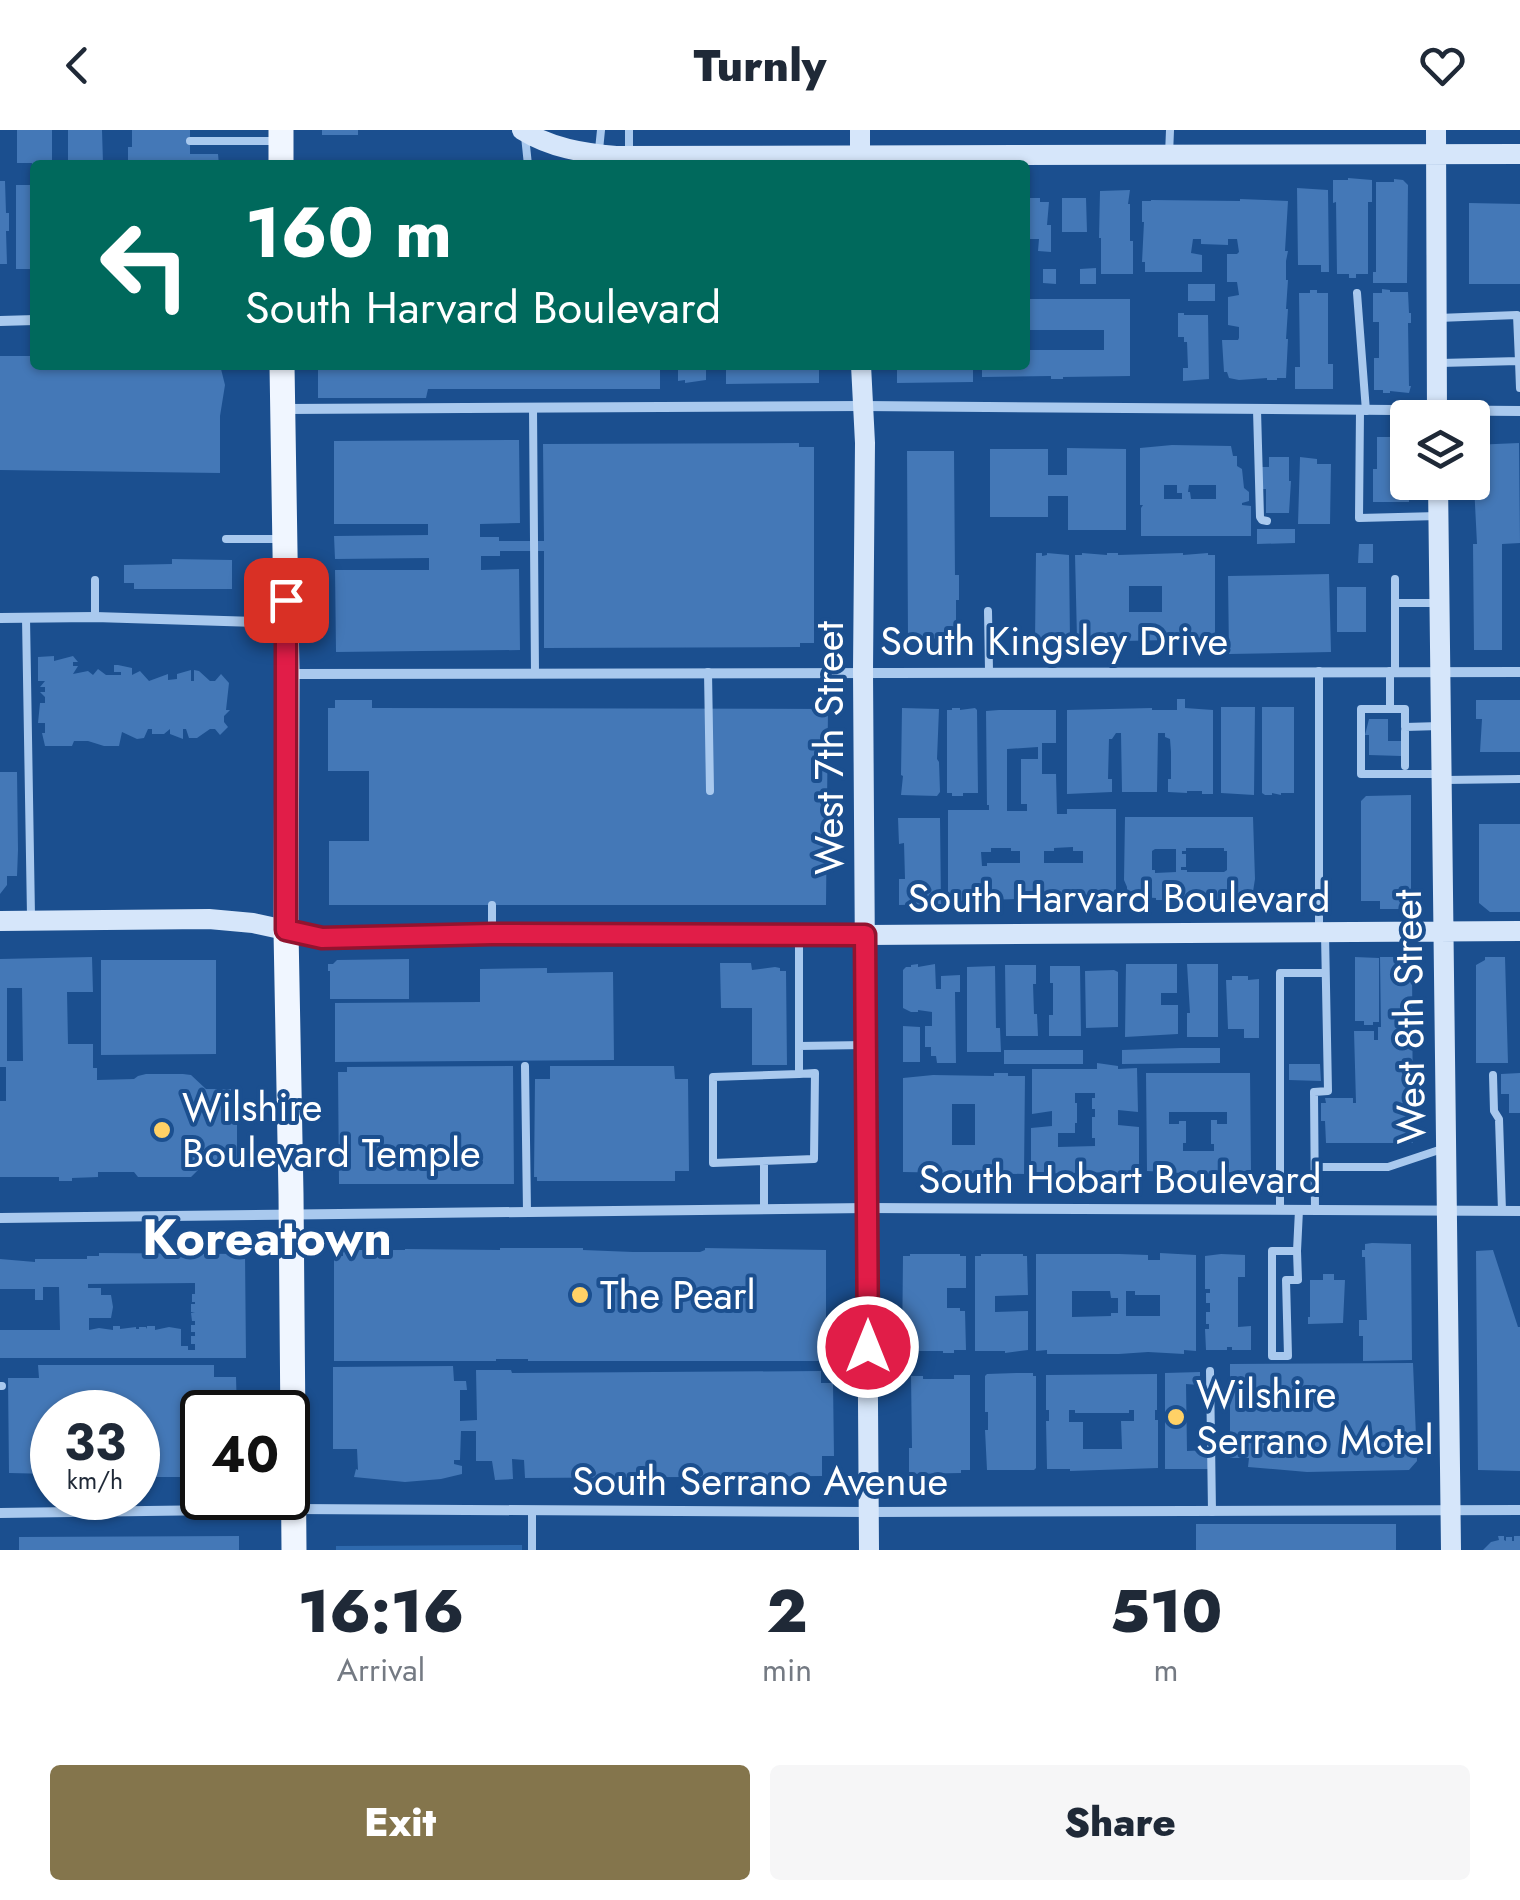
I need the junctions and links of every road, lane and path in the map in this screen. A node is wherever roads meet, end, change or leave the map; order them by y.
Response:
1 (629, 130) edge
2 (860, 130) edge
3 (1170, 130) edge
4 (1436, 130) edge
5 (523, 131) edge
6 (601, 138) edge
7 (190, 141) dead end
8 (281, 145) edge
9 (1436, 154) junction
10 (1520, 154) edge
11 (1170, 155) junction
12 (628, 156) junction
13 (527, 160) edge
14 (674, 160) edge
15 (860, 160) edge
16 (1357, 292) dead end
17 (1437, 318) junction
18 (0, 320) edge
19 (30, 320) edge
20 (1518, 361) edge
21 (1437, 363) junction
22 (282, 370) edge
23 (861, 370) edge
24 (1520, 388) edge
25 (1437, 400) edge
26 (862, 406) junction
27 (532, 408) junction
28 (282, 409) junction
29 (1257, 410) junction
30 (1363, 411) junction
31 (1390, 412) edge
32 (1520, 412) edge
33 (1490, 413) edge
34 (1438, 500) edge
35 (1438, 516) junction
36 (1267, 521) dead end
37 (226, 539) dead end
38 (285, 539) junction
39 (1395, 579) dead end
40 (95, 580) dead end
41 (1440, 603) junction
42 (1395, 604) junction
43 (988, 611) dead end
44 (95, 617) junction
45 (0, 618) edge
46 (26, 618) junction
47 (286, 622) junction
48 (863, 671) junction
49 (989, 671) junction
50 (708, 672) junction
51 (1319, 672) junction
52 (1393, 672) junction
53 (1440, 672) junction
54 (1520, 672) edge
55 (534, 673) junction
56 (287, 674) junction
57 (1390, 709) junction
58 (1441, 726) junction
59 (1405, 729) junction
60 (1395, 741) dead end
61 (1395, 756) dead end
62 (1405, 770) junction
63 (1441, 777) junction
64 (1520, 779) edge
65 (710, 790) dead end
66 (492, 905) dead end
67 (31, 921) junction
68 (0, 922) edge
69 (286, 930) junction
70 (1442, 931) junction
71 (1322, 932) junction
72 (1520, 932) edge
73 (492, 934) junction
74 (799, 935) junction
75 (865, 935) junction
76 (1326, 973) junction
77 (866, 1045) junction
78 (799, 1046) junction
79 (525, 1066) dead end
80 (799, 1074) junction
81 (1493, 1075) dead end
82 (1447, 1147) junction
83 (764, 1160) junction
84 (1315, 1167) junction
85 (867, 1208) junction
86 (764, 1209) junction
87 (1280, 1210) junction
88 (1299, 1210) junction
89 (1315, 1210) junction
90 (1448, 1211) junction
91 (1502, 1211) junction
92 (1520, 1211) edge
93 (527, 1212) junction
94 (292, 1215) junction
95 (0, 1218) edge
96 (1297, 1251) junction
97 (1210, 1371) dead end
98 (293, 1390) edge
99 (310, 1508) edge
100 (180, 1510) edge
101 (532, 1510) junction
102 (1520, 1510) edge
103 (869, 1512) junction
104 (1212, 1512) junction
105 (1451, 1512) junction
106 (0, 1513) edge
107 (294, 1520) edge
108 (294, 1550) edge
109 (532, 1550) edge
110 (869, 1550) edge
111 (1451, 1550) edge

1 - 12 lane
2 - 15 street
3 - 11 lane
4 - 9 street
5 - 6 street
5 - 13 lane
6 - 12 street
7 - 8 lane
9 - 10 street
9 - 11 street
9 - 17 street
11 - 15 street
12 - 14 street
16 - 30 lane
17 - 20 lane
17 - 21 street
18 - 19 street
20 - 21 lane
20 - 24 lane
21 - 25 street
22 - 28 main road
23 - 26 street, West 7th Street
26 - 27 street
26 - 29 street
26 - 48 street, West 7th Street
27 - 28 street
27 - 55 lane
28 - 38 main road
29 - 30 street
29 - 36 lane
30 - 31 street
30 - 35 lane
32 - 33 street
34 - 35 street, West 8th Street
35 - 41 street, West 8th Street
37 - 38 lane
38 - 47 main road
39 - 42 lane
40 - 44 lane
41 - 42 lane
41 - 53 street, West 8th Street
42 - 52 lane
43 - 49 lane
44 - 46 street
44 - 47 street
45 - 46 street
46 - 67 lane
47 - 56 main road
48 - 49 street, South Kingsley Drive
48 - 50 street, South Kingsley Drive
48 - 75 street, West 7th Street
49 - 51 street, South Kingsley Drive
50 - 55 street, South Kingsley Drive
50 - 65 lane
51 - 52 street, South Kingsley Drive
51 - 71 lane
52 - 53 street, South Kingsley Drive
52 - 57 lane
53 - 54 street, South Kingsley Drive
53 - 58 street, West 8th Street
55 - 56 street, South Kingsley Drive
56 - 69 main road
57 - 59 lane
57 - 62 lane
58 - 59 lane
58 - 63 street, West 8th Street
59 - 60 lane
59 - 62 lane
61 - 62 lane
62 - 63 lane
63 - 64 lane
63 - 70 street, West 8th Street
66 - 73 lane
67 - 68 street, South Harvard Boulevard
67 - 69 street, South Harvard Boulevard
69 - 73 street, South Harvard Boulevard
69 - 94 main road
70 - 71 street, South Harvard Boulevard
70 - 72 street, South Harvard Boulevard
70 - 82 street, West 8th Street
71 - 75 street, South Harvard Boulevard
71 - 76 lane
73 - 74 street, South Harvard Boulevard
74 - 75 street, South Harvard Boulevard
74 - 78 lane
75 - 77 street, West 7th Street
76 - 84 lane
76 - 87 lane
77 - 78 lane
77 - 85 street, West 7th Street
78 - 80 lane
79 - 93 lane
80 - 83 lane
80 - 83 lane
81 - 91 lane
82 - 84 lane
82 - 90 street, West 8th Street
83 - 86 lane
84 - 89 lane
85 - 86 street, South Hobart Boulevard
85 - 87 street, South Hobart Boulevard
85 - 103 street, West 7th Street
86 - 93 street, South Hobart Boulevard
87 - 88 street, South Hobart Boulevard
88 - 89 street, South Hobart Boulevard
88 - 96 lane
89 - 90 street, South Hobart Boulevard
90 - 91 street, South Hobart Boulevard
90 - 105 street, West 8th Street
91 - 92 street, South Hobart Boulevard
93 - 94 street, South Hobart Boulevard
94 - 95 street, South Hobart Boulevard
94 - 98 main road
96 - 96 lane
97 - 104 lane
99 - 101 street, South Serrano Avenue
100 - 106 street, South Serrano Avenue
101 - 103 street, South Serrano Avenue
101 - 109 lane
102 - 105 street, South Serrano Avenue
103 - 104 street, South Serrano Avenue
103 - 110 street, West 7th Street
104 - 105 street, South Serrano Avenue
105 - 111 street, West 8th Street
107 - 108 main road

